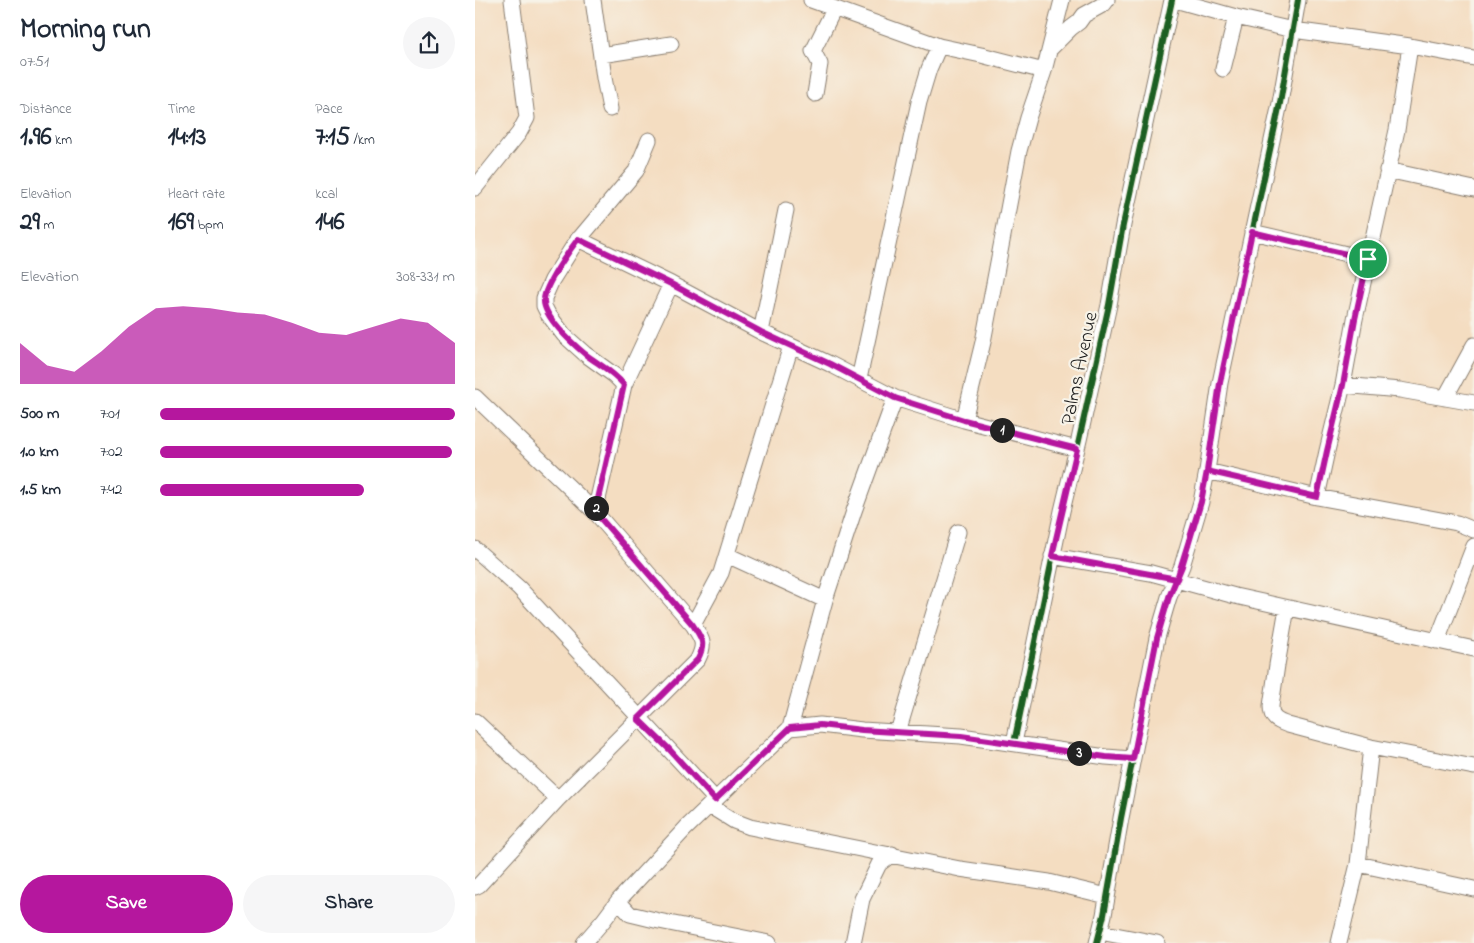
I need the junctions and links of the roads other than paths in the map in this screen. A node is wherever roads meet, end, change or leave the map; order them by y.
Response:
1 (512, 0) edge
2 (593, 0) edge
3 (811, 0) edge
4 (1062, 0) edge
5 (1107, 0) edge
6 (1173, 0) edge
7 (1298, 0) edge
8 (834, 9) junction
9 (1236, 17) junction
10 (1293, 30) junction
11 (671, 44) dead end
12 (939, 46) junction
13 (1410, 46) junction
14 (1049, 50) junction
15 (601, 55) junction
16 (1474, 58) edge
17 (1223, 69) dead end
18 (1044, 71) junction
19 (815, 94) dead end
20 (610, 109) dead end
21 (649, 140) dead end
22 (1387, 170) junction
23 (475, 188) edge
24 (1474, 189) edge
25 (786, 210) dead end
26 (1252, 232) junction
27 (578, 239) junction
28 (1368, 259) junction
29 (671, 284) junction
30 (761, 332) junction
31 (791, 346) junction
32 (1474, 346) edge
33 (859, 379) junction
34 (624, 385) junction
35 (1343, 385) junction
36 (475, 397) edge
37 (895, 398) junction
38 (1445, 398) junction
39 (1474, 403) edge
40 (964, 420) junction
41 (1077, 449) junction
42 (1207, 471) junction
43 (1317, 497) junction
44 (595, 512) junction
45 (1474, 530) edge
46 (958, 532) dead end
47 (1474, 546) edge
48 (475, 549) edge
49 (727, 555) junction
50 (1052, 556) junction
51 (1177, 579) junction
52 (825, 600) junction
53 (1287, 608) junction
54 (693, 625) junction
55 (1437, 641) junction
56 (1474, 649) edge
57 (638, 719) junction
58 (475, 721) edge
59 (790, 728) junction
60 (897, 732) junction
61 (1014, 743) junction
62 (1371, 747) junction
63 (1133, 759) junction
64 (1474, 767) edge
65 (559, 799) junction
66 (713, 803) junction
67 (892, 854) junction
68 (1359, 864) junction
69 (475, 887) edge
70 (1474, 889) edge
71 (1107, 896) junction
72 (618, 901) junction
73 (1098, 937) edge
74 (584, 943) edge
75 (769, 943) edge
76 (853, 943) edge
77 (1157, 943) edge
78 (1339, 943) edge

1 - 23 street
2 - 15 street
3 - 8 street
4 - 14 street
5 - 14 street
6 - 9 street
6 - 41 street, Palms Avenue
7 - 10 street
8 - 12 street
8 - 19 street
9 - 10 street
9 - 17 street
10 - 13 street
10 - 26 street
11 - 15 street
12 - 18 street
12 - 33 street
13 - 16 street
13 - 22 street
14 - 18 street
15 - 20 street
18 - 40 street
21 - 27 street
22 - 24 street
22 - 28 street
25 - 30 street
26 - 28 street
26 - 42 street
27 - 29 street
27 - 34 street
28 - 35 street
29 - 30 street
29 - 34 street
30 - 31 street
31 - 33 street
31 - 49 street
32 - 38 street
33 - 37 street
34 - 44 street
35 - 38 street
35 - 43 street
36 - 44 street
37 - 40 street
37 - 52 street
38 - 39 street
40 - 41 street
41 - 50 street, Palms Avenue
42 - 43 street
42 - 51 street
43 - 45 street
44 - 54 street
46 - 60 street
47 - 55 street
48 - 57 street
49 - 52 street
49 - 54 street
50 - 51 street
50 - 61 street, Palms Avenue
51 - 53 street
51 - 63 street
52 - 59 street
53 - 55 street
53 - 62 street
54 - 57 street
55 - 56 street
57 - 65 street
57 - 66 street
58 - 65 street
59 - 60 street
59 - 66 street
60 - 61 street
61 - 63 street
62 - 64 street
62 - 68 street
63 - 71 street
65 - 69 street
66 - 67 street
66 - 72 street
67 - 71 street
67 - 76 street
68 - 70 street
68 - 78 street
71 - 73 street
72 - 74 street
72 - 75 street
73 - 77 street

